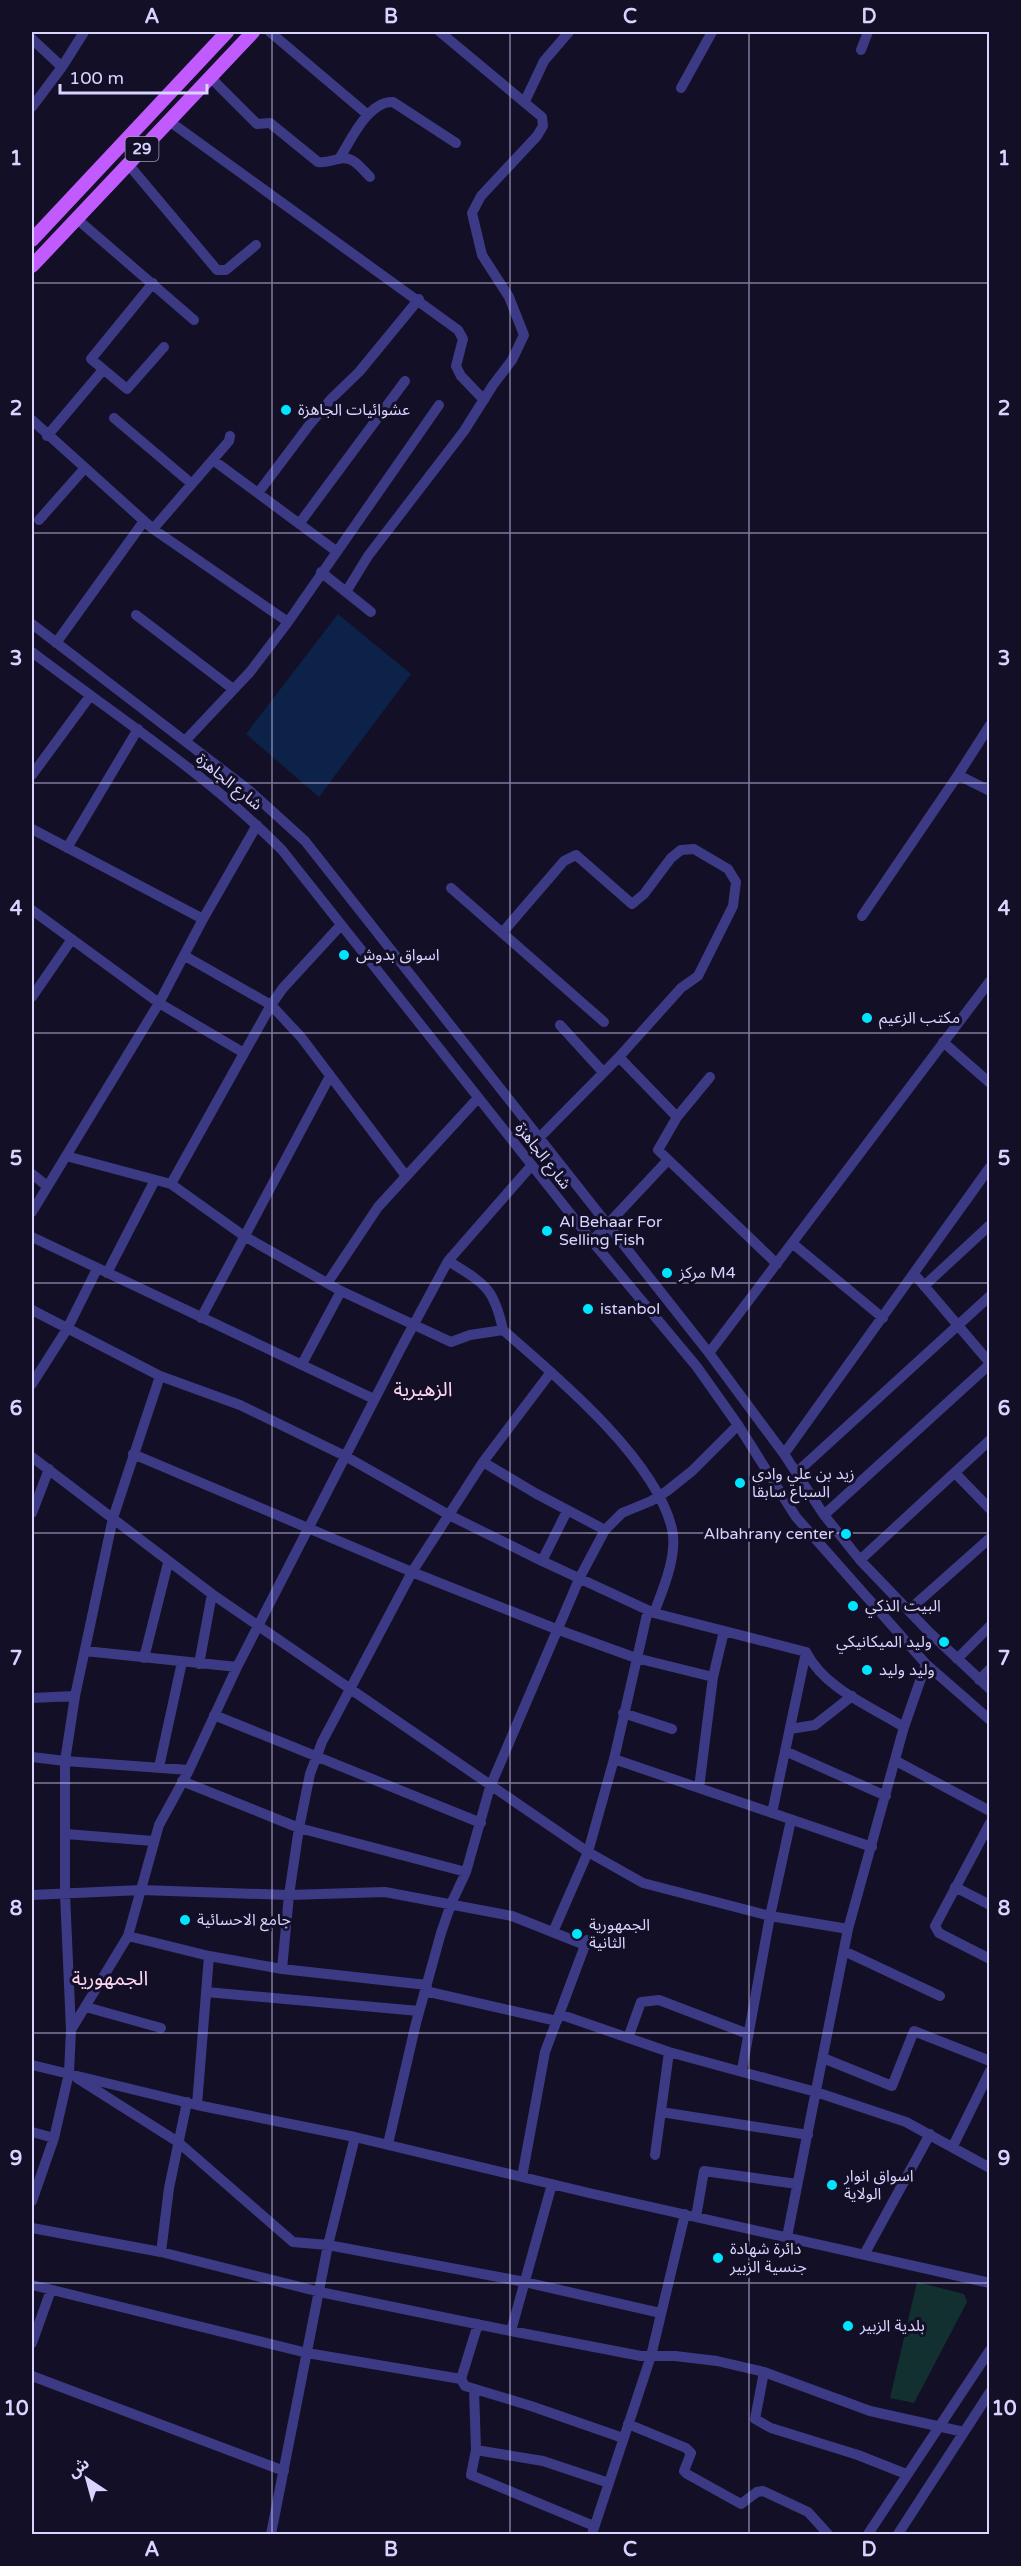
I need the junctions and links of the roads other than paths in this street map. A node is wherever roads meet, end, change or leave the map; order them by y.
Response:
1 (84, 32) edge
2 (227, 32) edge
3 (253, 32) edge
4 (270, 32) edge
5 (440, 32) edge
6 (569, 32) edge
7 (712, 32) edge
8 (868, 32) edge
9 (32, 39) edge
10 (861, 50) dead end
11 (62, 67) junction
12 (210, 77) junction
13 (681, 88) dead end
14 (525, 101) junction
15 (32, 107) edge
16 (368, 115) junction
17 (169, 121) junction
18 (456, 143) dead end
19 (339, 159) junction
20 (128, 164) junction
21 (370, 177) dead end
22 (77, 219) junction
23 (32, 240) edge
24 (256, 245) dead end
25 (32, 266) edge
26 (153, 283) junction
27 (419, 299) junction
28 (194, 320) dead end
29 (164, 347) dead end
30 (102, 371) junction
31 (405, 381) dead end
32 (484, 400) junction
33 (439, 405) dead end
34 (114, 418) dead end
35 (32, 420) edge
36 (47, 436) junction
37 (230, 436) dead end
38 (213, 460) junction
39 (84, 469) junction
40 (192, 484) junction
41 (258, 493) junction
42 (39, 520) dead end
43 (144, 521) junction
44 (299, 524) junction
45 (153, 529) junction
46 (336, 551) junction
47 (321, 572) junction
48 (346, 592) junction
49 (371, 612) dead end
50 (136, 615) dead end
51 (288, 622) junction
52 (32, 624) edge
53 (56, 643) junction
54 (32, 652) edge
55 (233, 689) junction
56 (90, 696) junction
57 (990, 725) edge
58 (138, 729) junction
59 (185, 741) junction
60 (32, 775) edge
61 (958, 776) junction
62 (990, 791) edge
63 (257, 825) junction
64 (32, 829) edge
65 (67, 848) junction
66 (451, 888) dead end
67 (32, 910) edge
68 (862, 916) dead end
69 (203, 919) junction
70 (341, 925) junction
71 (502, 933) junction
72 (72, 939) junction
73 (185, 956) junction
74 (990, 981) edge
75 (32, 997) edge
76 (159, 1003) junction
77 (271, 1005) junction
78 (604, 1022) dead end
79 (560, 1025) dead end
80 (943, 1042) junction
81 (244, 1053) junction
82 (619, 1057) junction
83 (603, 1072) junction
84 (330, 1076) junction
85 (710, 1077) dead end
86 (988, 1077) edge
87 (478, 1098) junction
88 (677, 1117) junction
89 (538, 1139) junction
90 (66, 1156) junction
91 (668, 1160) junction
92 (532, 1165) junction
93 (990, 1167) edge
94 (32, 1174) edge
95 (406, 1176) junction
96 (155, 1180) junction
97 (171, 1184) junction
98 (47, 1186) junction
99 (32, 1212) edge
100 (990, 1225) edge
101 (607, 1227) junction
102 (244, 1236) junction
103 (32, 1237) edge
104 (592, 1241) junction
105 (792, 1243) junction
106 (448, 1262) junction
107 (777, 1264) junction
108 (102, 1271) junction
109 (915, 1275) junction
110 (328, 1282) junction
111 (924, 1286) junction
112 (341, 1291) junction
113 (990, 1296) edge
114 (32, 1310) edge
115 (201, 1318) junction
116 (883, 1318) junction
117 (413, 1325) junction
118 (957, 1326) junction
119 (67, 1329) junction
120 (503, 1330) junction
121 (708, 1353) junction
122 (302, 1364) junction
123 (990, 1364) edge
124 (551, 1372) junction
125 (160, 1376) junction
126 (32, 1384) edge
127 (374, 1400) junction
128 (738, 1425) junction
129 (990, 1440) edge
130 (133, 1454) junction
131 (784, 1454) junction
132 (345, 1456) junction
133 (32, 1457) edge
134 (483, 1462) junction
135 (49, 1469) junction
136 (796, 1473) junction
137 (955, 1473) junction
138 (660, 1496) junction
139 (990, 1509) edge
140 (567, 1511) junction
141 (32, 1513) edge
142 (449, 1515) junction
143 (824, 1515) junction
144 (113, 1518) junction
145 (309, 1528) junction
146 (605, 1530) junction
147 (990, 1538) edge
148 (860, 1560) junction
149 (542, 1561) junction
150 (168, 1563) junction
151 (412, 1572) junction
152 (875, 1575) junction
153 (580, 1577) junction
154 (860, 1589) junction
155 (212, 1594) junction
156 (909, 1610) junction
157 (651, 1611) junction
158 (990, 1626) edge
159 (259, 1627) junction
160 (556, 1629) junction
161 (724, 1631) junction
162 (85, 1651) junction
163 (806, 1652) junction
164 (144, 1658) junction
165 (636, 1658) junction
166 (957, 1659) junction
167 (182, 1662) junction
168 (199, 1664) junction
169 (926, 1664) junction
170 (237, 1667) junction
171 (990, 1670) edge
172 (714, 1677) junction
173 (979, 1680) junction
174 (351, 1688) junction
175 (990, 1689) edge
176 (75, 1696) junction
177 (852, 1696) junction
178 (32, 1698) edge
179 (623, 1713) junction
180 (214, 1715) junction
181 (990, 1720) edge
182 (904, 1727) junction
183 (672, 1729) dead end
184 (790, 1729) junction
185 (785, 1751) junction
186 (32, 1756) edge
187 (316, 1758) junction
188 (614, 1759) junction
189 (65, 1761) junction
190 (896, 1761) junction
191 (159, 1767) junction
192 (189, 1770) junction
193 (182, 1781) junction
194 (490, 1787) junction
195 (699, 1788) junction
196 (886, 1796) junction
197 (990, 1811) edge
198 (772, 1813) junction
199 (791, 1820) junction
200 (481, 1823) junction
201 (990, 1823) edge
202 (299, 1828) junction
203 (66, 1834) junction
204 (153, 1841) junction
205 (872, 1847) junction
206 (588, 1852) junction
207 (466, 1872) junction
208 (955, 1887) junction
209 (141, 1890) junction
210 (65, 1894) junction
211 (32, 1895) edge
212 (289, 1895) junction
213 (451, 1904) junction
214 (990, 1905) edge
215 (770, 1916) junction
216 (848, 1929) junction
217 (553, 1932) junction
218 (128, 1936) junction
219 (844, 1951) junction
220 (209, 1956) junction
221 (990, 1959) edge
222 (282, 1969) junction
223 (426, 1988) junction
224 (206, 1992) junction
225 (940, 1996) dead end
226 (86, 2007) junction
227 (419, 2011) junction
228 (558, 2018) junction
229 (161, 2028) dead end
230 (71, 2030) junction
231 (748, 2034) junction
232 (628, 2038) junction
233 (669, 2052) junction
234 (823, 2058) junction
235 (990, 2061) edge
236 (32, 2065) edge
237 (742, 2070) junction
238 (990, 2071) edge
239 (69, 2073) junction
240 (816, 2092) junction
241 (192, 2103) junction
242 (661, 2112) junction
243 (32, 2132) edge
244 (930, 2134) junction
245 (808, 2135) junction
246 (355, 2136) junction
247 (54, 2138) junction
248 (178, 2142) junction
249 (388, 2144) junction
250 (953, 2146) junction
251 (655, 2155) dead end
252 (990, 2168) edge
253 (522, 2177) junction
254 (552, 2184) junction
255 (798, 2184) junction
256 (32, 2201) edge
257 (685, 2214) junction
258 (696, 2217) junction
259 (32, 2228) edge
260 (787, 2237) junction
261 (328, 2245) junction
262 (161, 2252) junction
263 (865, 2253) junction
264 (525, 2282) junction
265 (990, 2283) edge
266 (32, 2285) edge
267 (51, 2290) junction
268 (320, 2292) junction
269 (661, 2313) junction
270 (478, 2324) junction
271 (511, 2331) junction
272 (32, 2343) edge
273 (990, 2350) edge
274 (307, 2353) junction
275 (651, 2356) junction
276 (764, 2373) junction
277 (32, 2376) edge
278 (461, 2379) junction
279 (474, 2390) junction
280 (990, 2392) edge
281 (628, 2424) junction
282 (940, 2426) junction
283 (964, 2432) junction
284 (624, 2438) junction
285 (476, 2450) junction
286 (284, 2472) junction
287 (906, 2474) junction
288 (609, 2483) junction
289 (593, 2530) edge
290 (271, 2535) edge
291 (828, 2535) edge
292 (868, 2535) edge
293 (898, 2535) edge

1 - 11 street
2 - 23 main road, 29
3 - 12 main road, 29
4 - 16 street
5 - 14 street
6 - 14 street
7 - 13 street
8 - 10 street
9 - 11 street
11 - 15 street
12 - 17 main road, 29
12 - 19 street
14 - 32 street
16 - 18 street
16 - 19 street
17 - 20 main road, 29
17 - 27 street
19 - 21 street
20 - 22 main road, 29
20 - 24 street
22 - 25 main road, 29
22 - 26 street
26 - 28 street
26 - 30 street
27 - 32 street
27 - 41 street
29 - 30 street
30 - 36 street
31 - 44 street
32 - 48 street
33 - 46 street
34 - 40 street
35 - 36 street
36 - 39 street
37 - 38 street
38 - 40 street
38 - 41 street
39 - 42 street
39 - 43 street
40 - 45 street
41 - 44 street
43 - 45 street
43 - 53 street
44 - 46 street
45 - 51 street
46 - 47 street
47 - 48 street
47 - 51 street
48 - 49 street
50 - 55 street
51 - 55 street
52 - 53 street, شارع الجاهزة
53 - 59 street, شارع الجاهزة
54 - 56 street, شارع الجاهزة
55 - 59 street
56 - 58 street, شارع الجاهزة
56 - 60 street
57 - 61 street
58 - 63 street, شارع الجاهزة
58 - 65 street
59 - 89 street, شارع الجاهزة
61 - 62 street
61 - 68 street
63 - 69 street
63 - 70 street, شارع الجاهزة
64 - 65 street
65 - 69 street
66 - 71 street
67 - 72 street
69 - 73 street
70 - 77 street
70 - 87 street, شارع الجاهزة
71 - 78 street
71 - 82 street
72 - 75 street
72 - 76 street
73 - 76 street
73 - 77 street
74 - 80 street
76 - 81 street
76 - 90 street
77 - 81 street
77 - 84 street
79 - 83 street
80 - 86 street
80 - 105 street
81 - 97 street
82 - 83 street
82 - 88 street
83 - 89 street
84 - 95 street
84 - 102 street
85 - 88 street
87 - 92 street, شارع الجاهزة
87 - 95 street
88 - 91 street
89 - 101 street, شارع الجاهزة
90 - 96 street
90 - 98 street
91 - 101 street
91 - 107 street
92 - 104 street, شارع الجاهزة
92 - 106 street
93 - 109 street
94 - 98 street
95 - 110 street
96 - 97 street
96 - 108 street
97 - 102 street
98 - 99 street
100 - 111 street
101 - 104 street
101 - 121 street, شارع الجاهزة
102 - 110 street
102 - 115 street
103 - 108 street
104 - 128 street, شارع الجاهزة
105 - 107 street
105 - 116 street
106 - 117 street
106 - 120 street
107 - 121 street
108 - 115 street
108 - 119 street
109 - 111 street
109 - 116 street
110 - 112 street
111 - 118 street
112 - 117 street
112 - 122 street
113 - 118 street
114 - 119 street
115 - 122 street
116 - 131 street
117 - 120 street
117 - 127 street
118 - 123 street
118 - 136 street
119 - 125 street
119 - 126 street
120 - 124 street
121 - 131 street, شارع الجاهزة
122 - 127 street
123 - 143 street
124 - 134 street
124 - 138 street
125 - 130 street
125 - 132 street
127 - 132 street
128 - 138 street
128 - 154 street, شارع الجاهزة
129 - 137 street
130 - 144 street
130 - 145 street
131 - 136 street, شارع الجاهزة
132 - 142 street
132 - 145 street
133 - 135 street
134 - 140 street
134 - 142 street
135 - 141 street
135 - 144 street
136 - 143 street, شارع الجاهزة
137 - 139 street
137 - 148 street
138 - 146 street
138 - 157 street
140 - 146 street
140 - 149 street
142 - 149 street
142 - 151 street
143 - 148 street, شارع الجاهزة
144 - 150 street
144 - 162 street
145 - 151 street
145 - 159 street
146 - 153 street
147 - 156 street
148 - 152 street, شارع الجاهزة
149 - 153 street
150 - 155 street
150 - 164 street
151 - 160 street
151 - 174 street
152 - 154 street
152 - 156 street, شارع الجاهزة
153 - 157 street
153 - 160 street
154 - 169 street, شارع الجاهزة
155 - 159 street
155 - 168 street
156 - 166 street, شارع الجاهزة
157 - 161 street
157 - 165 street
158 - 166 street
159 - 170 street
159 - 174 street
160 - 165 street
160 - 194 street
161 - 163 street
161 - 172 street
162 - 164 street
162 - 176 street
163 - 177 street
163 - 184 street
164 - 167 street
165 - 172 street
165 - 179 street
166 - 173 street, شارع الجاهزة
167 - 168 street
167 - 191 street
168 - 170 street
169 - 181 street, شارع الجاهزة
169 - 182 street
170 - 180 street
171 - 173 street
172 - 195 street
173 - 175 street, شارع الجاهزة
174 - 187 street
174 - 194 street
176 - 178 street
176 - 189 street
177 - 182 street
177 - 184 street
179 - 183 street
179 - 188 street
180 - 187 street
180 - 192 street
182 - 190 street
184 - 185 street
185 - 196 street
185 - 198 street
186 - 189 street
187 - 200 street
187 - 202 street
188 - 195 street
188 - 206 street
189 - 191 street
189 - 203 street
190 - 196 street
190 - 197 street
191 - 192 street
192 - 193 street
193 - 202 street
193 - 204 street
194 - 200 street
194 - 206 street
195 - 198 street
196 - 205 street
198 - 199 street
199 - 205 street
199 - 215 street
200 - 207 street
201 - 208 street
202 - 207 street
202 - 212 street
203 - 204 street
203 - 210 street
204 - 209 street
205 - 216 street
206 - 215 street
206 - 217 street
207 - 213 street
208 - 214 street
208 - 221 street
209 - 210 street
209 - 212 street
209 - 218 street
210 - 211 street
210 - 230 street
212 - 213 street
212 - 222 street
213 - 217 street
213 - 223 street
215 - 216 street
215 - 231 street
216 - 219 street
217 - 228 street
218 - 220 street
218 - 226 street
219 - 225 street
219 - 234 street
220 - 222 street
220 - 224 street
222 - 223 street
223 - 227 street
223 - 228 street
224 - 227 street
224 - 241 street
226 - 229 street
226 - 230 street
227 - 249 street
228 - 232 street
228 - 253 street
230 - 239 street
231 - 232 street
231 - 237 street
232 - 233 street
233 - 237 street
233 - 242 street
234 - 235 street
234 - 240 street
236 - 239 street
237 - 240 street
238 - 250 street
239 - 241 street
239 - 247 street
239 - 248 street
240 - 244 street
240 - 245 street
241 - 246 street
241 - 248 street
242 - 245 street
242 - 251 street
243 - 247 street
244 - 250 street
244 - 263 street
245 - 255 street
246 - 249 street
246 - 261 street
247 - 256 street
248 - 261 street
248 - 262 street
249 - 253 street
250 - 252 street
253 - 254 street
254 - 257 street
254 - 264 street
255 - 258 street
255 - 260 street
257 - 258 street
257 - 269 street
258 - 260 street
259 - 262 street
260 - 263 street
261 - 264 street
261 - 268 street
262 - 268 street
263 - 265 street
264 - 269 street
264 - 271 street
266 - 267 street
267 - 272 street
267 - 274 street
268 - 270 street
268 - 274 street
269 - 275 street
270 - 271 street
270 - 278 street
271 - 275 street
273 - 282 street
274 - 278 street
274 - 286 street
275 - 276 street
275 - 281 street
276 - 282 street
276 - 287 street
277 - 286 street
278 - 279 street
279 - 284 street
279 - 285 street
280 - 283 street
281 - 284 street
281 - 291 street
282 - 283 street
282 - 287 street
283 - 293 street
284 - 288 street
285 - 288 street
285 - 289 street
286 - 290 street
287 - 292 street
288 - 289 street

